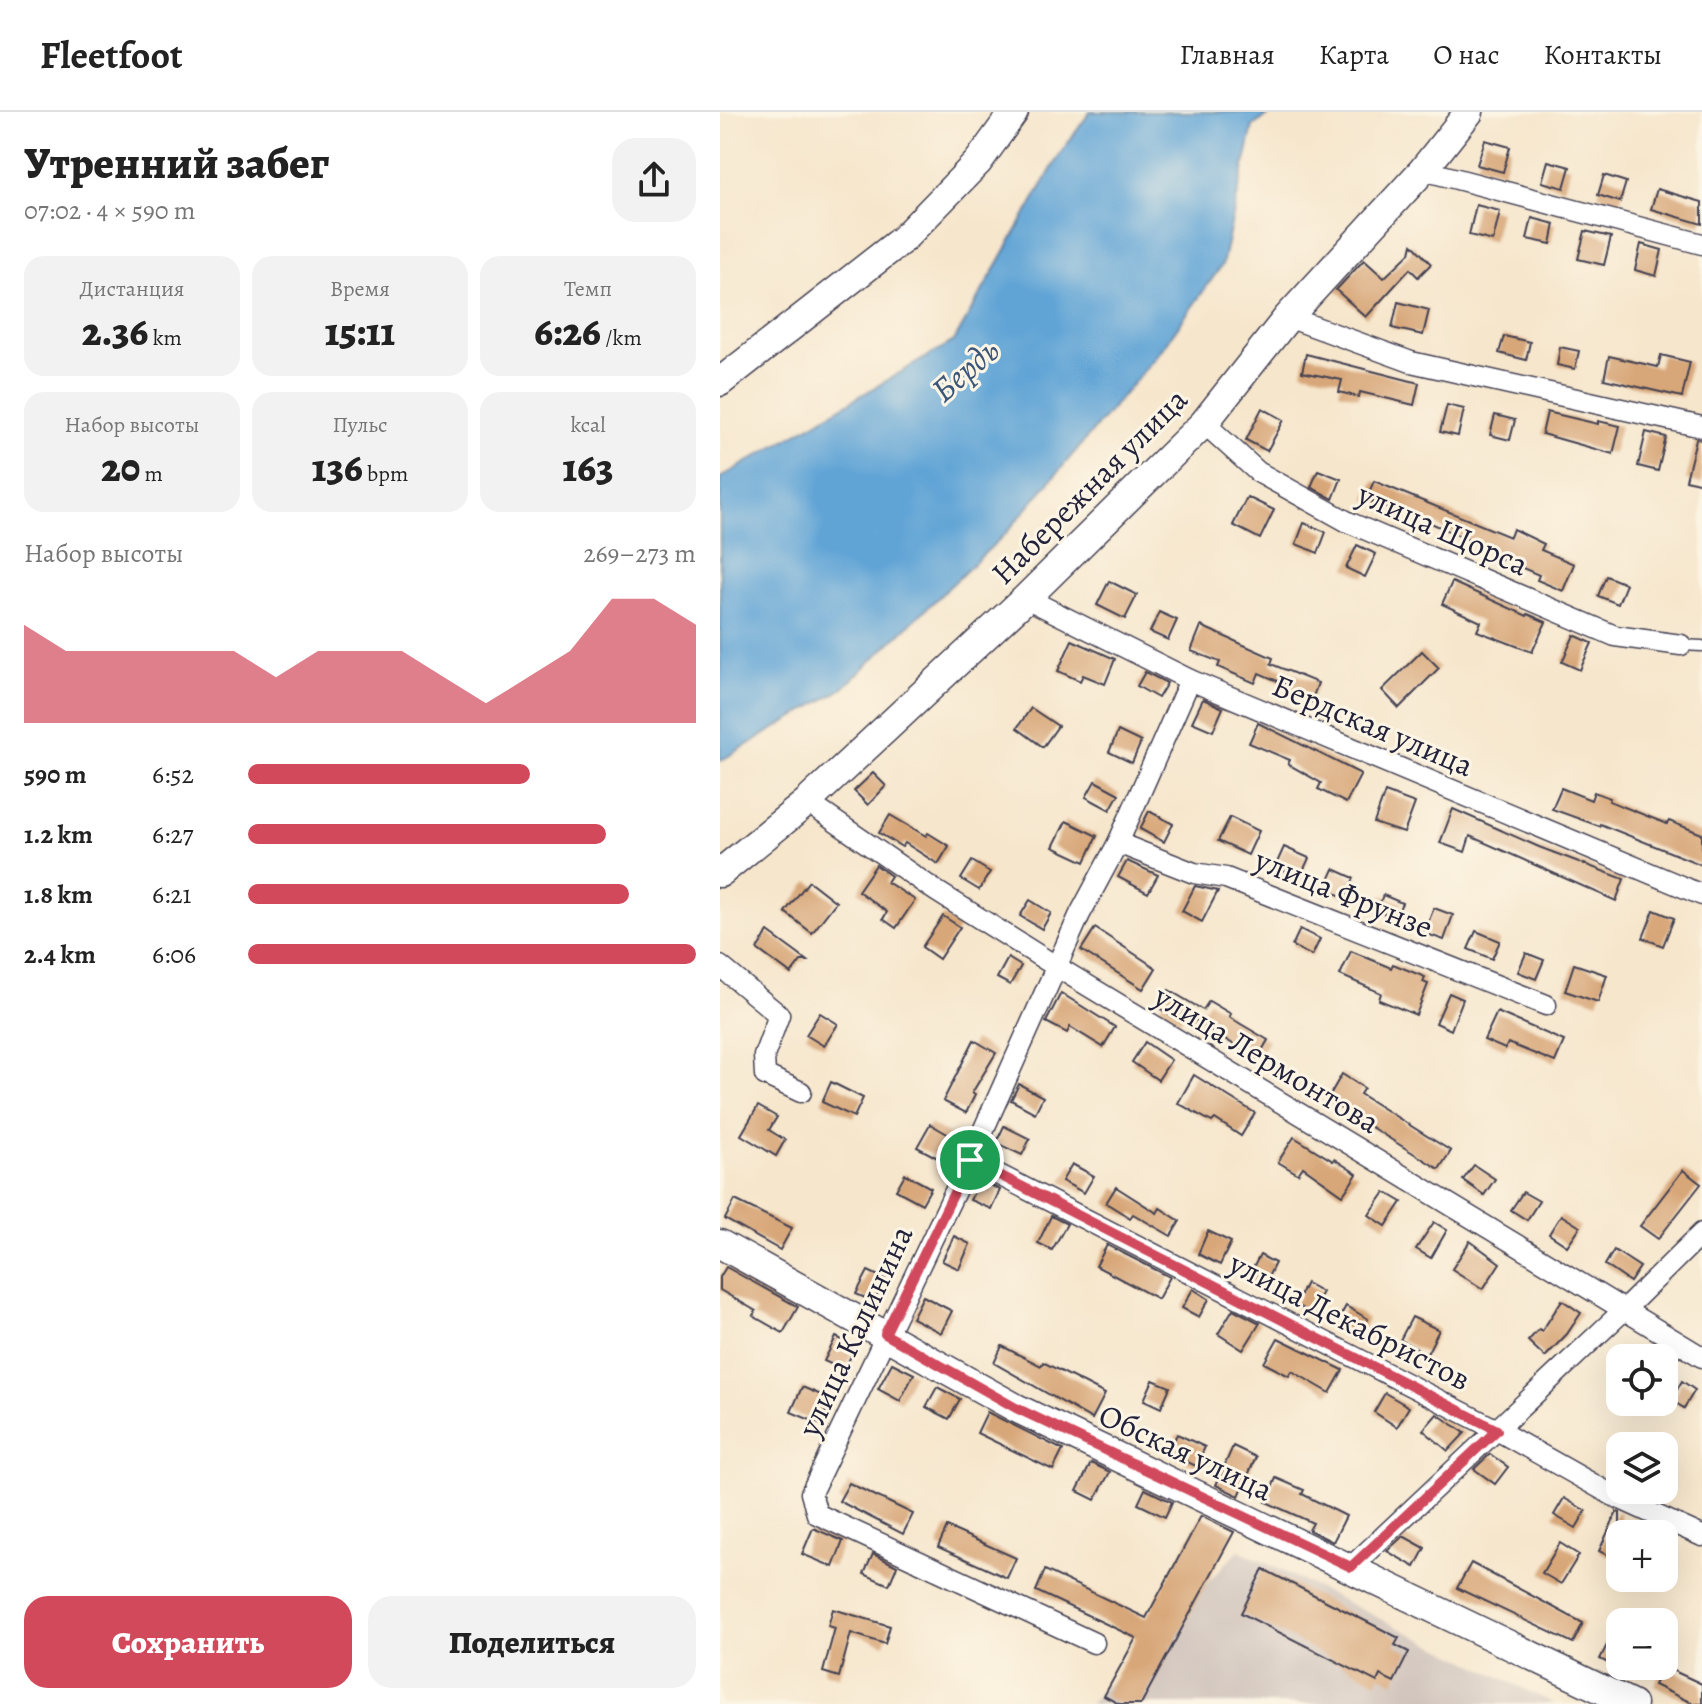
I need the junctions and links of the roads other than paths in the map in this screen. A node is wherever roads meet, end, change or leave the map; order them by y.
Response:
1 (1014, 112) edge
2 (1469, 112) edge
3 (1423, 170) junction
4 (1702, 244) edge
5 (1288, 317) junction
6 (720, 382) edge
7 (1204, 423) junction
8 (1702, 427) edge
9 (1026, 598) junction
10 (1681, 645) joint
11 (1702, 646) edge
12 (1190, 680) junction
13 (807, 802) junction
14 (1118, 843) junction
15 (720, 873) edge
16 (1702, 895) edge
17 (720, 966) edge
18 (1057, 967) junction
19 (1546, 1005) dead end
20 (801, 1092) dead end
21 (970, 1160) junction
22 (1702, 1233) edge
23 (720, 1244) edge
24 (1624, 1310) junction
25 (885, 1334) junction
26 (1702, 1357) edge
27 (1497, 1430) junction
28 (1702, 1536) edge
29 (1351, 1567) junction
30 (1094, 1643) dead end
31 (1632, 1704) edge

1 - 6 street
2 - 3 street, Набережная улица
3 - 4 street
3 - 5 street, Набережная улица
5 - 7 street, Набережная улица
5 - 8 street
7 - 9 street, Набережная улица
7 - 10 street, улица Щорса
9 - 12 street, Бердская улица
9 - 13 street, Набережная улица
10 - 11 lane
12 - 14 street, улица Калинина
12 - 16 street, Бердская улица
13 - 15 street, Набережная улица
13 - 18 street, улица Лермонтова
14 - 18 street, улица Калинина
14 - 19 street, улица Фрунзе
17 - 20 street
18 - 21 street, улица Калинина
18 - 24 street, улица Лермонтова
21 - 25 street, улица Калинина
21 - 27 street, улица Декабристов
22 - 24 street
23 - 25 street, Обская улица
24 - 26 street, улица Лермонтова
24 - 27 street
25 - 29 street, Обская улица
25 - 30 street, улица Калинина
27 - 28 street, улица Декабристов
27 - 29 street
29 - 31 street, Обская улица

